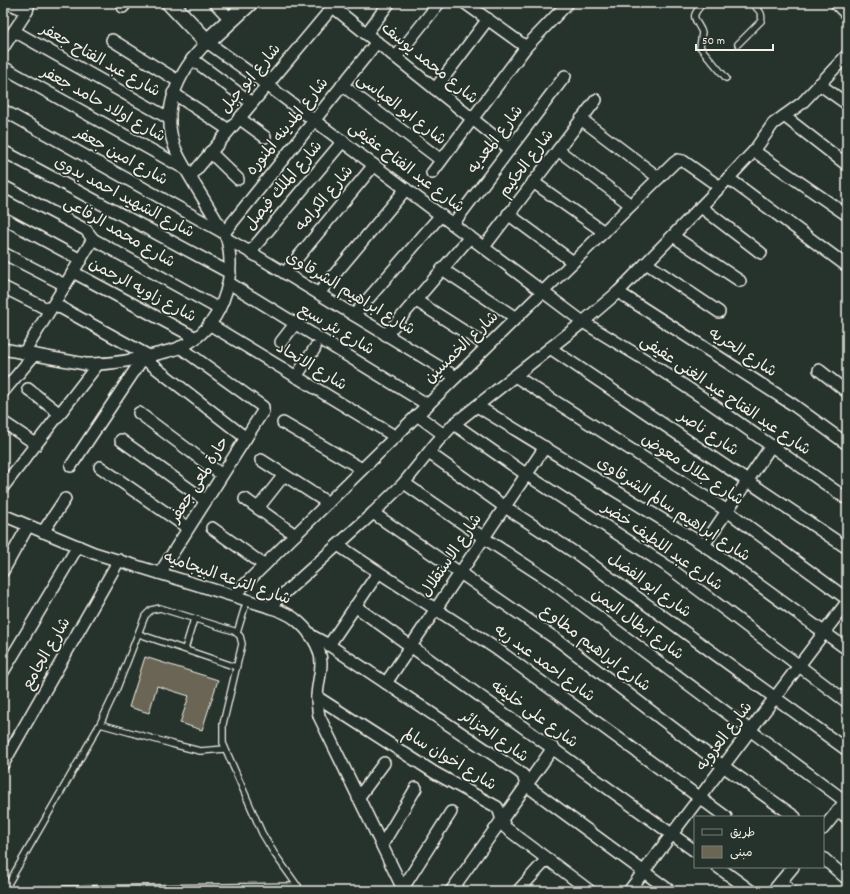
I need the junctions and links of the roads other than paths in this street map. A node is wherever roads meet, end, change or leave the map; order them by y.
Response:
1 (8, 3) edge
2 (170, 3) edge
3 (215, 3) edge
4 (249, 3) edge
5 (390, 3) edge
6 (439, 3) edge
7 (465, 3) edge
8 (568, 3) edge
9 (703, 3) edge
10 (752, 3) edge
11 (839, 3) edge
12 (332, 4) edge
13 (28, 7) edge
14 (847, 10) edge
15 (488, 19) junction
16 (231, 20) junction
17 (14, 31) junction
18 (366, 34) junction
19 (112, 40) dead end
20 (207, 42) junction
21 (376, 42) junction
22 (738, 44) dead end
23 (526, 47) junction
24 (3, 48) edge
25 (847, 55) edge
26 (396, 57) junction
27 (192, 59) junction
28 (3, 67) edge
29 (565, 76) dead end
30 (726, 78) dead end
31 (178, 80) junction
32 (819, 84) junction
33 (267, 85) junction
34 (342, 85) junction
35 (435, 89) junction
36 (173, 93) junction
37 (596, 100) dead end
38 (252, 103) junction
39 (847, 104) edge
40 (3, 110) edge
41 (784, 116) junction
42 (170, 118) junction
43 (239, 118) junction
44 (472, 119) junction
45 (581, 119) junction
46 (314, 120) junction
47 (229, 130) junction
48 (265, 137) dead end
49 (343, 141) junction
50 (510, 149) junction
51 (558, 150) junction
52 (3, 151) edge
53 (754, 151) junction
54 (210, 152) junction
55 (441, 160) junction
56 (374, 165) junction
57 (847, 165) edge
58 (189, 173) junction
59 (432, 173) dead end
60 (659, 178) junction
61 (728, 178) junction
62 (238, 180) dead end
63 (534, 182) junction
64 (3, 186) edge
65 (720, 187) junction
66 (406, 189) junction
67 (631, 205) junction
68 (701, 206) junction
69 (508, 214) junction
70 (441, 215) junction
71 (847, 215) edge
72 (3, 218) edge
73 (453, 224) junction
74 (604, 232) junction
75 (226, 236) junction
76 (673, 236) junction
77 (470, 237) junction
78 (93, 239) junction
79 (484, 247) junction
80 (250, 252) junction
81 (3, 253) edge
82 (761, 253) dead end
83 (81, 260) junction
84 (573, 262) junction
85 (646, 263) junction
86 (847, 266) edge
87 (442, 270) junction
88 (73, 272) junction
89 (285, 273) junction
90 (229, 278) junction
91 (740, 281) dead end
92 (65, 285) junction
93 (3, 287) edge
94 (543, 292) junction
95 (618, 292) junction
96 (318, 293) junction
97 (416, 300) junction
98 (52, 306) junction
99 (219, 309) junction
100 (719, 312) dead end
101 (354, 315) junction
102 (516, 318) junction
103 (583, 322) junction
104 (209, 324) junction
105 (295, 324) junction
106 (386, 334) junction
107 (196, 338) junction
108 (281, 342) dead end
109 (487, 346) junction
110 (180, 347) junction
111 (3, 348) edge
112 (315, 348) dead end
113 (550, 348) junction
114 (29, 354) junction
115 (146, 357) junction
116 (98, 364) junction
117 (819, 370) dead end
118 (296, 376) junction
119 (515, 376) junction
120 (456, 377) junction
121 (28, 389) dead end
122 (3, 392) edge
123 (847, 392) edge
124 (428, 405) junction
125 (477, 406) junction
126 (139, 413) dead end
127 (60, 414) junction
128 (417, 415) junction
129 (3, 422) edge
130 (283, 423) dead end
131 (454, 424) junction
132 (444, 435) junction
133 (396, 436) junction
134 (246, 438) junction
135 (121, 440) dead end
136 (36, 444) junction
137 (847, 444) edge
138 (771, 446) junction
139 (545, 447) junction
140 (429, 453) junction
141 (261, 460) dead end
142 (71, 466) dead end
143 (100, 467) dead end
144 (362, 469) junction
145 (222, 475) junction
146 (284, 475) junction
147 (527, 475) junction
148 (748, 480) junction
149 (404, 482) junction
150 (3, 487) edge
151 (66, 499) dead end
152 (245, 499) dead end
153 (847, 499) edge
154 (206, 501) junction
155 (328, 503) junction
156 (505, 507) junction
157 (258, 508) junction
158 (726, 510) junction
159 (373, 513) junction
160 (3, 515) edge
161 (28, 526) junction
162 (188, 528) junction
163 (212, 528) dead end
164 (43, 532) junction
165 (295, 535) junction
166 (484, 538) junction
167 (338, 545) junction
168 (704, 545) junction
169 (78, 546) junction
170 (847, 548) edge
171 (120, 560) junction
172 (264, 565) junction
173 (3, 571) edge
174 (160, 573) junction
175 (378, 573) junction
176 (460, 574) junction
177 (234, 595) junction
178 (847, 599) edge
179 (247, 600) junction
180 (847, 602) edge
181 (355, 606) junction
182 (269, 607) junction
183 (436, 608) junction
184 (194, 618) junction
185 (237, 633) junction
186 (825, 633) junction
187 (139, 634) junction
188 (310, 635) junction
189 (329, 645) junction
190 (411, 646) junction
191 (847, 649) edge
192 (185, 650) junction
193 (798, 666) junction
194 (236, 667) junction
195 (3, 672) edge
196 (386, 683) junction
197 (317, 697) junction
198 (775, 697) junction
199 (847, 702) edge
200 (100, 724) junction
201 (751, 729) junction
202 (553, 748) junction
203 (225, 749) junction
204 (847, 750) edge
205 (384, 763) dead end
206 (3, 764) edge
207 (724, 766) junction
208 (526, 785) junction
209 (416, 788) dead end
210 (699, 797) junction
211 (358, 798) junction
212 (846, 800) edge
213 (838, 810) junction
214 (451, 812) dead end
215 (725, 816) edge
216 (794, 816) edge
217 (847, 818) edge
218 (501, 820) junction
219 (824, 828) edge
220 (672, 834) junction
221 (382, 845) junction
222 (694, 850) edge
223 (547, 859) junction
224 (824, 859) edge
225 (719, 868) edge
226 (792, 868) edge
227 (643, 872) junction
228 (847, 879) edge
229 (781, 882) junction
230 (299, 889) edge
231 (5, 890) edge
232 (403, 890) edge
233 (587, 890) edge
234 (451, 891) edge
235 (518, 891) edge
236 (629, 891) edge
237 (670, 891) edge
238 (751, 891) edge
239 (773, 891) edge
240 (791, 891) edge

1 - 13 street
2 - 20 main road
3 - 16 street
4 - 16 main road
5 - 18 street
6 - 26 street
7 - 15 street
8 - 23 street
9 - 30 lane
10 - 22 lane
11 - 14 main road
12 - 18 street, شارع محمد يوسف
12 - 33 street, شارع ابو جبل
13 - 17 street
15 - 23 street
15 - 35 street
16 - 20 main road
17 - 24 street
17 - 42 street, شارع عبد الفتاح جعفر
18 - 21 street, شارع محمد يوسف
19 - 31 street
20 - 27 street
20 - 33 street, شارع عبد الفتاح عفيفى
21 - 26 street, شارع محمد يوسف
21 - 34 street, شارع المدينه المنوره
23 - 44 street
25 - 32 street
26 - 35 street, شارع محمد يوسف
27 - 31 street
27 - 38 street
28 - 58 street, شارع اولاد حامد جعفر
29 - 50 street, شارع المعديه
31 - 36 street
32 - 39 street
32 - 41 street
33 - 38 street, شارع ابو جبل
33 - 46 street, شارع عبد الفتاح عفيفى
34 - 46 street, شارع المدينه المنوره
34 - 55 street, شارع ابو العباسى
35 - 44 street, شارع محمد يوسف
36 - 42 street
36 - 47 street
37 - 45 street, شارع الحكيم
38 - 43 street, شارع ابو جبل
40 - 75 street, شارع امين جعفر
41 - 53 street
41 - 57 street
42 - 58 street
43 - 47 street, شارع ابو جبل
43 - 48 street
44 - 50 street, شارع محمد يوسف
44 - 55 street
45 - 51 street, شارع الحكيم
45 - 60 street
46 - 49 street, شارع عبد الفتاح عفيفى
46 - 75 street, شارع المدينه المنوره
47 - 54 street, شارع ابو جبل
49 - 56 street, شارع عبد الفتاح عفيفى
49 - 80 street, شارع الملك فيصل
50 - 73 street, شارع المعديه
51 - 63 street, شارع الحكيم
51 - 67 street
52 - 90 street, شارع الشهيد احمد بدوى
53 - 61 street
53 - 71 street
54 - 58 street, شارع ابو جبل
54 - 62 street
55 - 59 street
56 - 66 street, شارع عبد الفتاح عفيفى
56 - 89 street, شارع الكرامه
58 - 75 street
60 - 65 street, شارع الخمسين
60 - 67 street, شارع الخمسين
61 - 65 street
61 - 86 street
63 - 69 street, شارع الحكيم
63 - 74 street
64 - 78 street, شارع محمد الرفاعى
65 - 68 street
66 - 70 street, شارع عبد الفتاح عفيفى
66 - 96 street
67 - 74 street, شارع الخمسين
68 - 76 street
68 - 82 street
69 - 79 street, شارع الحكيم
69 - 84 street
70 - 73 street, شارع عبد الفتاح عفيفى
70 - 101 street
72 - 83 street
73 - 77 street, شارع عبد الفتاح عفيفى
74 - 84 street, شارع الخمسين
75 - 80 street, شارع ابراهيم الشرقاوى
75 - 90 street
76 - 85 street
76 - 91 street
77 - 79 street, شارع عبد الفتاح عفيفى
77 - 87 street
78 - 83 street
78 - 99 street, شارع محمد الرفاعى
79 - 94 street, شارع عبد الفتاح عفيفى
80 - 89 street, شارع ابراهيم الشرقاوى
81 - 92 street
83 - 88 street
84 - 94 street, شارع الخمسين
85 - 95 street
85 - 100 street
87 - 97 street
87 - 102 street
88 - 92 street
88 - 107 street, شارع زاويه الرحمن
89 - 96 street, شارع ابراهيم الشرقاوى
90 - 99 street
90 - 105 street, شارع بئر سبع
92 - 98 street
93 - 98 street
94 - 102 street, شارع الخمسين
94 - 103 street, شارع عبد الفتاح عفيفى
95 - 103 street
95 - 137 street, شارع الحريه
96 - 101 street, شارع ابراهيم الشرقاوى
97 - 106 street
97 - 109 street
98 - 114 street
98 - 115 street
99 - 104 street
101 - 106 street, شارع ابراهيم الشرقاوى
102 - 109 street, شارع الخمسين
103 - 113 street
103 - 138 street, شارع عبد الفتاح عبد الغنى عفيفى
104 - 107 street
104 - 118 street, شارع الاتحاد
105 - 108 street
105 - 124 street, شارع بئر سبع
106 - 120 street, شارع ابراهيم الشرقاوى
107 - 110 street
109 - 120 street, شارع الخمسين
110 - 115 street
110 - 134 street, حارة لمعى جعفر
111 - 114 street
112 - 118 street
113 - 119 street
113 - 148 street, شارع ناصر
114 - 116 street
114 - 122 street
115 - 116 street
115 - 134 street
115 - 142 street
116 - 127 street
117 - 123 street
118 - 133 street, شارع الاتحاد
119 - 125 street
119 - 158 street, شارع جلال معوض
120 - 124 street, شارع الخمسين
121 - 127 street
124 - 128 street, شارع الخمسين
125 - 131 street
125 - 139 street, شارع ابراهيم سالم الشرقاوى
126 - 145 street
127 - 136 street
128 - 132 street
128 - 133 street, شارع الخمسين
129 - 136 street
130 - 144 street
131 - 132 street
131 - 147 street, شارع عبد اللطيف خضر
132 - 140 street
133 - 144 street, شارع الخمسين
134 - 145 street, حارة لمعى جعفر
135 - 154 street
136 - 150 street
138 - 148 street
138 - 153 street, شارع عبد الفتاح عبد الغنى عفيفى
139 - 147 street, شارع الاستقلال
139 - 168 street, شارع ابراهيم سالم الشرقاوى
140 - 149 street
140 - 156 street, شارع ابو الفضل
141 - 146 street
143 - 162 street
144 - 155 street, شارع الخمسين
145 - 154 street, حارة لمعى جعفر
146 - 155 street
146 - 157 street
147 - 156 street, شارع الاستقلال
147 - 193 street, شارع عبد اللطيف خضر
148 - 158 street
148 - 170 street, شارع ناصر
149 - 159 street
149 - 166 street, شارع ابطال اليمن
151 - 164 street
152 - 157 street
154 - 162 street, حارة لمعى جعفر
155 - 165 street, شارع الخمسين
156 - 166 street, شارع الاستقلال
156 - 198 street, شارع ابو الفضل
157 - 165 street
158 - 168 street
158 - 178 street, شارع جلال معوض
159 - 167 street
159 - 176 street, شارع ابراهيم مطاوع
160 - 161 street, شارع الترعه البيجاميه
161 - 164 street, شارع الترعه البيجاميه
161 - 173 street
162 - 174 street, حارة لمعى جعفر
163 - 172 street
164 - 169 street, شارع الترعه البيجاميه
165 - 172 street, شارع الخمسين
166 - 176 street, شارع الاستقلال
166 - 201 street, شارع ابطال اليمن
167 - 175 street, شارع احمد عبد ربه
167 - 182 street
168 - 186 street, شارع ابراهيم سالم الشرقاوى
169 - 171 street, شارع الترعه البيجاميه
169 - 195 street
171 - 174 street, شارع الترعه البيجاميه
171 - 206 street, شارع الجامع
172 - 177 street, شارع الخمسين
174 - 177 street, شارع الترعه البيجاميه
175 - 181 street
175 - 183 street, شارع احمد عبد ربه
176 - 183 street, شارع الاستقلال
176 - 207 street, شارع ابراهيم مطاوع
177 - 179 street, شارع الترعه البيجاميه
179 - 182 street, شارع الترعه البيجاميه
179 - 185 lane
180 - 186 street, شارع العروبه
181 - 189 street
181 - 190 street, شارع على خليفه
182 - 188 street, شارع الترعه البيجاميه
183 - 190 street, شارع الاستقلال
183 - 210 street, شارع احمد عبد ربه
184 - 185 lane
184 - 187 lane
184 - 192 lane
185 - 194 lane
186 - 191 street, شارع ابراهيم سالم الشرقاوى
186 - 193 street, شارع العروبه
187 - 192 lane
187 - 200 lane
188 - 189 street, شارع الجزائر
188 - 197 street, شارع الترعه البيجاميه
189 - 196 street, شارع الجزائر
190 - 196 street, شارع الاستقلال
190 - 202 street, شارع على خليفه
192 - 194 lane
193 - 198 street, شارع العروبه
193 - 199 street, شارع عبد اللطيف خضر
194 - 203 lane
196 - 208 street, شارع الجزائر
197 - 211 street, شارع الترعه البيجاميه
197 - 218 street, شارع اخوان سالم
198 - 201 street, شارع العروبه
198 - 204 street, شارع ابو الفضل
200 - 203 lane
200 - 231 lane
201 - 207 street, شارع العروبه
201 - 212 street, شارع ابطال اليمن
202 - 208 street
202 - 220 street, شارع على خليفه
203 - 230 lane
205 - 211 street
207 - 210 street, شارع العروبه
207 - 216 street, شارع ابراهيم مطاوع
208 - 218 street
208 - 227 street, شارع الجزائر
209 - 221 street
210 - 215 street, شارع احمد عبد ربه
210 - 220 street, شارع العروبه
211 - 221 street, شارع الترعه البيجاميه
212 - 213 street
213 - 217 street
213 - 219 street
214 - 232 street
218 - 223 street, شارع اخوان سالم
218 - 234 street
220 - 222 street, شارع على خليفه
220 - 227 street, شارع العروبه
221 - 232 street, شارع الترعه البيجاميه
223 - 233 street, شارع اخوان سالم
223 - 235 street
224 - 228 street
225 - 238 street
226 - 229 street
227 - 236 street, شارع العروبه
227 - 237 street, شارع الجزائر
229 - 239 street
229 - 240 street
230 - 231 lane

